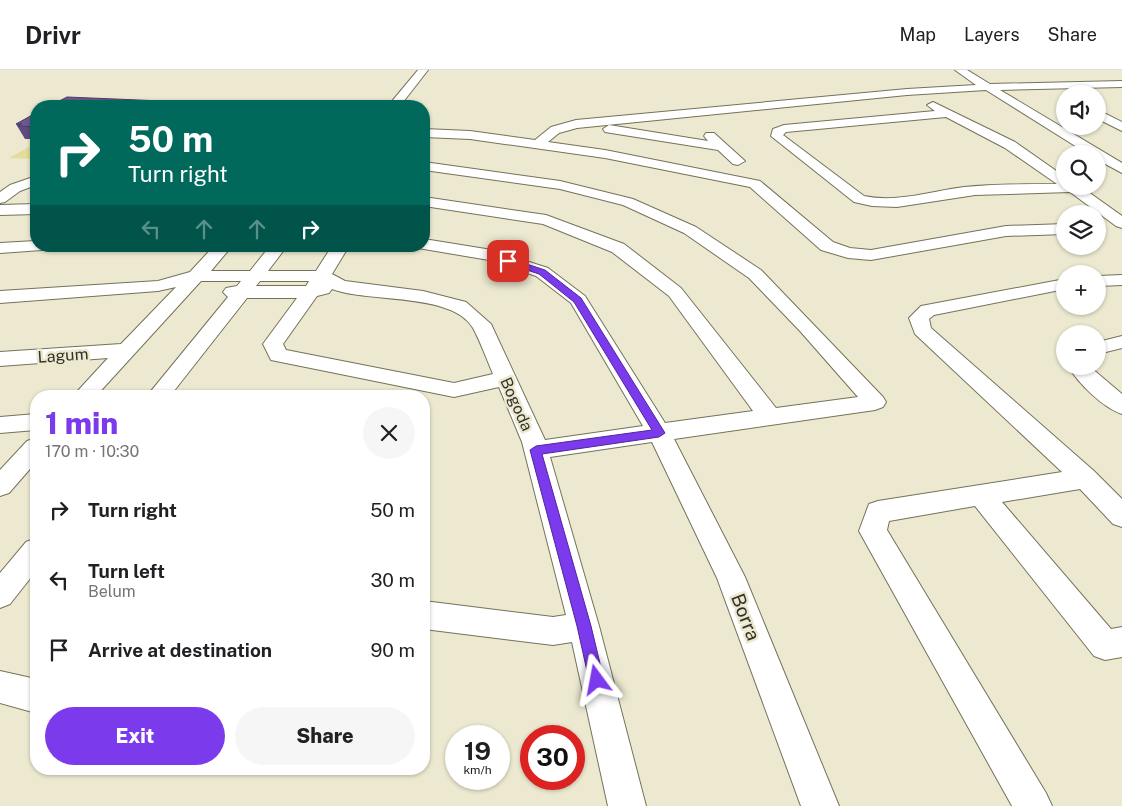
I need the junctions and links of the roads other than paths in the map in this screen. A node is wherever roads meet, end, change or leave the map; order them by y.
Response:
1 (423, 70) edge
2 (960, 70) edge
3 (1022, 74) dead end
4 (1080, 75) dead end
5 (1096, 84) junction
6 (1122, 84) edge
7 (1044, 86) junction
8 (988, 87) junction
9 (907, 92) junction
10 (1056, 92) edge
11 (1122, 97) edge
12 (399, 100) edge
13 (947, 113) junction
14 (687, 114) junction
15 (1106, 118) edge
16 (576, 124) junction
17 (1122, 127) edge
18 (430, 134) edge
19 (538, 144) junction
20 (722, 147) junction
21 (738, 161) dead end
22 (430, 167) edge
23 (1122, 169) edge
24 (1056, 177) edge
25 (30, 182) edge
26 (1056, 187) edge
27 (1082, 195) edge
28 (0, 199) edge
29 (430, 203) edge
30 (30, 209) edge
31 (0, 210) edge
32 (1122, 223) edge
33 (1122, 227) edge
34 (1106, 228) dead end
35 (1056, 229) edge
36 (430, 245) edge
37 (30, 246) edge
38 (0, 248) edge
39 (218, 252) edge
40 (274, 252) edge
41 (337, 252) edge
42 (255, 275) junction
43 (196, 276) junction
44 (1122, 280) edge
45 (1106, 281) edge
46 (324, 284) junction
47 (158, 286) junction
48 (1056, 286) edge
49 (181, 292) junction
50 (241, 292) junction
51 (0, 297) edge
52 (1122, 342) edge
53 (1106, 346) edge
54 (126, 350) junction
55 (0, 359) edge
56 (1084, 375) edge
57 (505, 379) junction
58 (89, 390) edge
59 (163, 390) edge
60 (1122, 406) edge
61 (770, 417) junction
62 (30, 422) edge
63 (0, 425) edge
64 (659, 433) junction
65 (536, 450) junction
66 (30, 454) edge
67 (1085, 478) junction
68 (0, 486) edge
69 (981, 494) junction
70 (1122, 516) edge
71 (30, 558) edge
72 (0, 595) edge
73 (430, 616) edge
74 (584, 626) junction
75 (1122, 642) edge
76 (0, 687) edge
77 (30, 694) edge
78 (626, 806) edge
79 (820, 806) edge
80 (1033, 806) edge

1 - 12 street
2 - 8 street
3 - 7 street
4 - 5 street
5 - 6 street
5 - 7 street
5 - 11 street
7 - 8 street
7 - 10 street
8 - 9 street
8 - 23 street
9 - 13 street
9 - 14 street
13 - 24 street
13 - 26 street
14 - 16 street
14 - 20 street
15 - 17 street
16 - 19 street
16 - 20 street
18 - 19 street
19 - 35 street
20 - 21 street
22 - 61 street
25 - 28 street
27 - 32 street
29 - 61 street
30 - 31 street
33 - 34 street
36 - 64 street, Borra
37 - 38 street
39 - 43 street
40 - 42 street
41 - 46 street
42 - 43 street, Bogoda
42 - 46 street, Bogoda
42 - 50 street
43 - 47 street, Bogoda
43 - 49 street
44 - 45 street
46 - 50 street, Bogoda
46 - 57 street, Bogoda
46 - 57 street
47 - 49 street, Bogoda
47 - 51 street
48 - 67 street
49 - 50 street, Bogoda
49 - 54 street
50 - 59 street
52 - 53 street
54 - 55 street, Lagum
54 - 58 street
56 - 60 street
57 - 65 street, Bogoda
61 - 64 street
62 - 63 street
64 - 65 street
64 - 79 street, Borra
65 - 74 street, Bogoda
66 - 68 street
67 - 69 street
67 - 70 street
69 - 75 street
69 - 80 street
71 - 72 street
73 - 74 street
74 - 78 street, Bogoda
76 - 77 street

